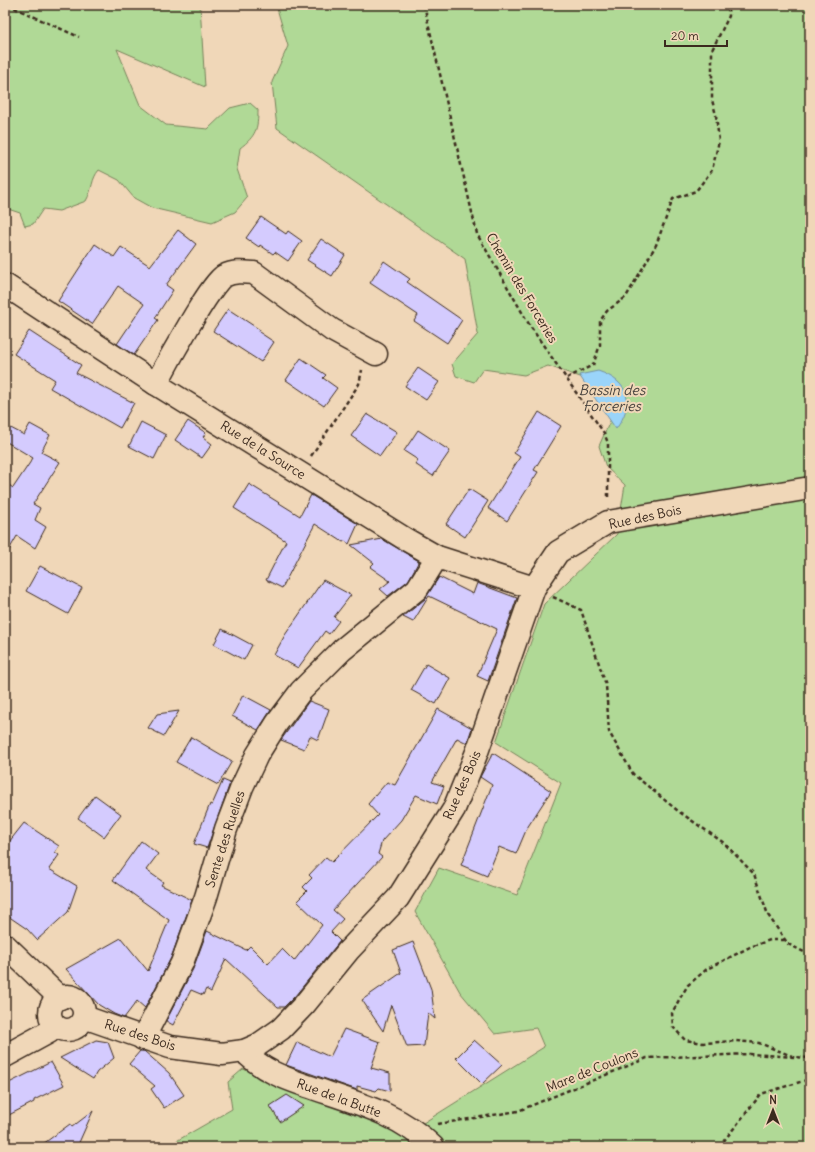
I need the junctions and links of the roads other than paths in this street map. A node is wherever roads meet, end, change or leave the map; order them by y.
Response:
1 (5, 285) edge
2 (372, 351) road end
3 (156, 384) junction
4 (810, 488) edge
5 (437, 557) junction
6 (534, 588) junction
7 (5, 945) edge
8 (60, 998) junction
9 (84, 1017) junction
10 (56, 1025) junction
11 (143, 1039) junction
12 (244, 1051) junction
13 (5, 1056) edge
14 (433, 1147) edge

1 - 3 street, Rue de la Source
2 - 3 street
3 - 5 street, Rue de la Source
4 - 6 street, Rue des Bois
5 - 6 street, Rue de la Source
5 - 11 street, Sente des Ruelles
6 - 12 street, Rue des Bois
7 - 8 street
8 - 9 street
8 - 10 street
9 - 10 street
9 - 11 street, Rue des Bois
10 - 13 street
11 - 12 street, Rue des Bois
12 - 14 street, Rue de la Butte

